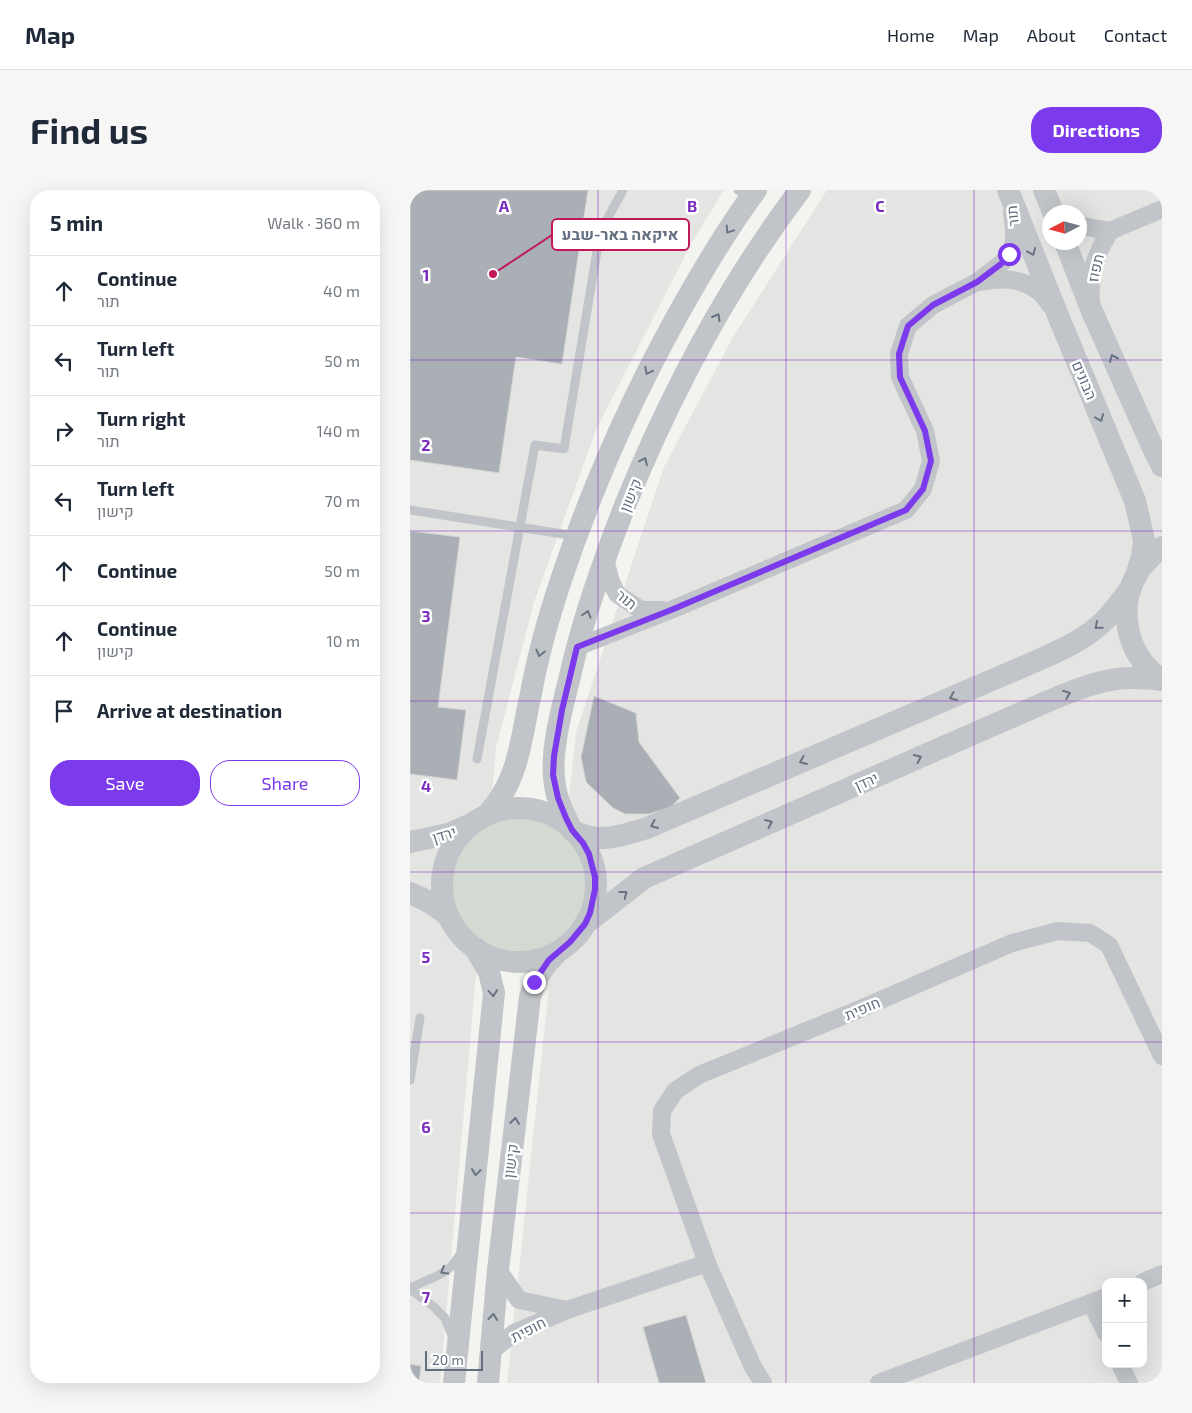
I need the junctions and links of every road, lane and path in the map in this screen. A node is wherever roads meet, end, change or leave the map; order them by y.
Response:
1 (623, 190) edge
2 (800, 190) edge
3 (1008, 192) edge
4 (748, 193) edge
5 (1162, 209) edge
6 (1087, 227) edge
7 (1110, 230) junction
8 (1068, 250) edge
9 (977, 282) junction
10 (1092, 309) junction
11 (1057, 313) junction
12 (1162, 466) edge
13 (410, 510) edge
14 (521, 527) junction
15 (576, 536) junction
16 (1162, 547) edge
17 (605, 559) junction
18 (1134, 581) junction
19 (671, 610) junction
20 (577, 647) junction
21 (1162, 680) edge
22 (477, 759) dead end
23 (482, 818) junction
24 (574, 832) junction
25 (410, 842) edge
26 (410, 893) edge
27 (449, 917) junction
28 (585, 924) junction
29 (475, 948) junction
30 (561, 949) junction
31 (420, 1018) dead end
32 (1162, 1056) edge
33 (410, 1080) edge
34 (468, 1242) junction
35 (707, 1262) junction
36 (498, 1270) junction
37 (1162, 1274) edge
38 (1147, 1280) edge
39 (410, 1288) edge
40 (1099, 1300) edge
41 (567, 1310) junction
42 (1104, 1323) edge
43 (458, 1349) junction
44 (490, 1352) junction
45 (1122, 1368) edge
46 (454, 1383) edge
47 (488, 1383) edge
48 (763, 1383) edge
49 (879, 1383) edge
50 (1129, 1383) edge

1 - 14 lane
17 -> 2 street, קישון
3 - 9 street, תור
3 -> 11 street, הבונים
4 -> 15 street
5 - 7 street
6 - 7 street
7 - 10 street, תפוז
8 - 10 street
9 - 11 street, תור
9 - 19 street, תור
12 -> 10 street
11 -> 18 street, הבונים
13 - 14 lane
14 - 15 lane
14 - 22 lane
15 -> 23 street
16 - 18 street
17 - 19 street, תור
20 -> 17 street, קישון
18 - 21 street, הבונים
18 -> 24 street
19 - 20 street, תור
20 - 24 street, קישון
28 -> 21 street, ירדן
23 - 24 street
23 - 25 street, ירדן
23 - 27 street
24 - 28 street
26 - 27 street
27 - 29 street
28 - 30 street
29 - 30 street
29 -> 34 street
36 -> 30 street, קישון
31 - 33 lane
32 - 35 street, חופית
34 -> 39 lane
34 - 43 street
35 - 41 street, חופית
35 - 48 street, חופית
36 - 41 street, חופית
44 -> 36 street, קישון
37 - 38 street
39 - 43 lane
40 - 42 street
40 - 49 street
41 - 44 street, חופית
43 - 46 street
44 - 47 street, קישון
45 - 50 street

